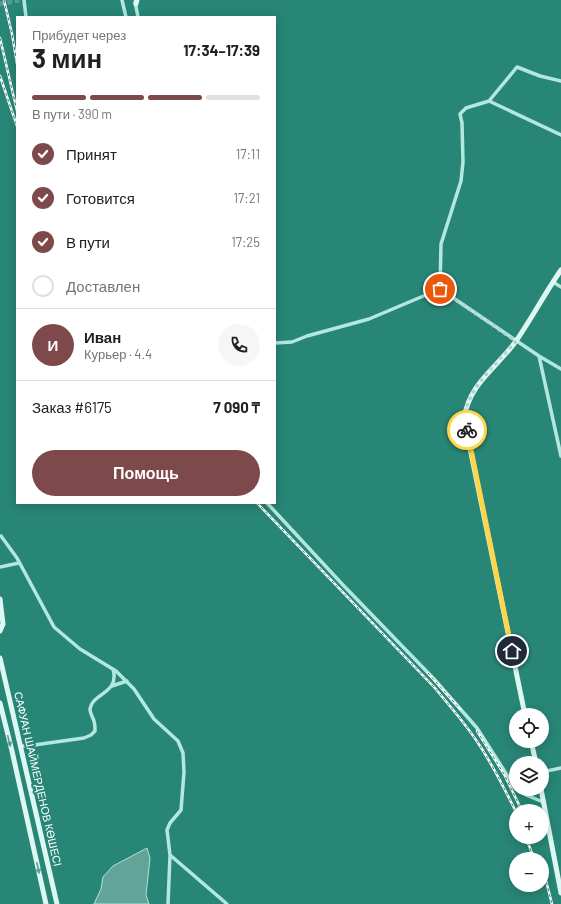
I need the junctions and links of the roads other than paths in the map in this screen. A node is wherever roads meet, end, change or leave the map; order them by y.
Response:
1 (24, 0) edge
2 (122, 0) edge
3 (136, 1) edge
4 (26, 16) edge
5 (126, 16) edge
6 (138, 16) edge
7 (561, 81) edge
8 (489, 101) junction
9 (561, 135) edge
10 (561, 270) edge
11 (553, 282) junction
12 (561, 287) edge
13 (440, 289) junction
14 (516, 341) junction
15 (276, 343) edge
16 (539, 356) junction
17 (561, 369) edge
18 (561, 456) edge
19 (268, 504) edge
20 (1, 536) edge
21 (19, 563) junction
22 (0, 567) edge
23 (0, 599) edge
24 (0, 631) edge
25 (0, 658) edge
26 (114, 669) junction
27 (127, 681) junction
28 (111, 687) junction
29 (0, 703) edge
30 (524, 708) edge
31 (20, 746) junction
32 (561, 768) edge
33 (549, 771) edge
34 (509, 777) edge
35 (528, 796) edge
36 (542, 796) edge
37 (543, 802) junction
38 (170, 855) junction
39 (559, 867) edge
40 (561, 893) edge
41 (46, 904) edge
42 (56, 904) edge
43 (168, 904) edge
44 (227, 904) edge

1 - 4 street
2 - 5 street
3 - 6 street
7 - 8 street
8 - 9 street
8 - 13 street
10 - 11 street
11 - 12 street
11 - 14 street
13 - 14 street
13 - 15 street
14 - 16 street
14 - 30 street
16 - 17 street
16 - 18 street
19 - 34 street
20 - 21 street
21 - 22 street
21 - 26 street
23 - 24 street
25 - 31 street, САФУАН ШАЙМЕРДЕНОВ КӨШЕСІ
26 - 27 street
26 - 28 street
27 - 28 street
27 - 38 street
28 - 31 street
29 -> 41 street, САФУАН ШАЙМЕРДЕНОВ КӨШЕСІ
31 - 42 street, САФУАН ШАЙМЕРДЕНОВ КӨШЕСІ
32 - 33 street
35 - 37 street
36 - 37 street
37 - 39 street
38 - 43 street
38 - 44 street
39 - 40 street

